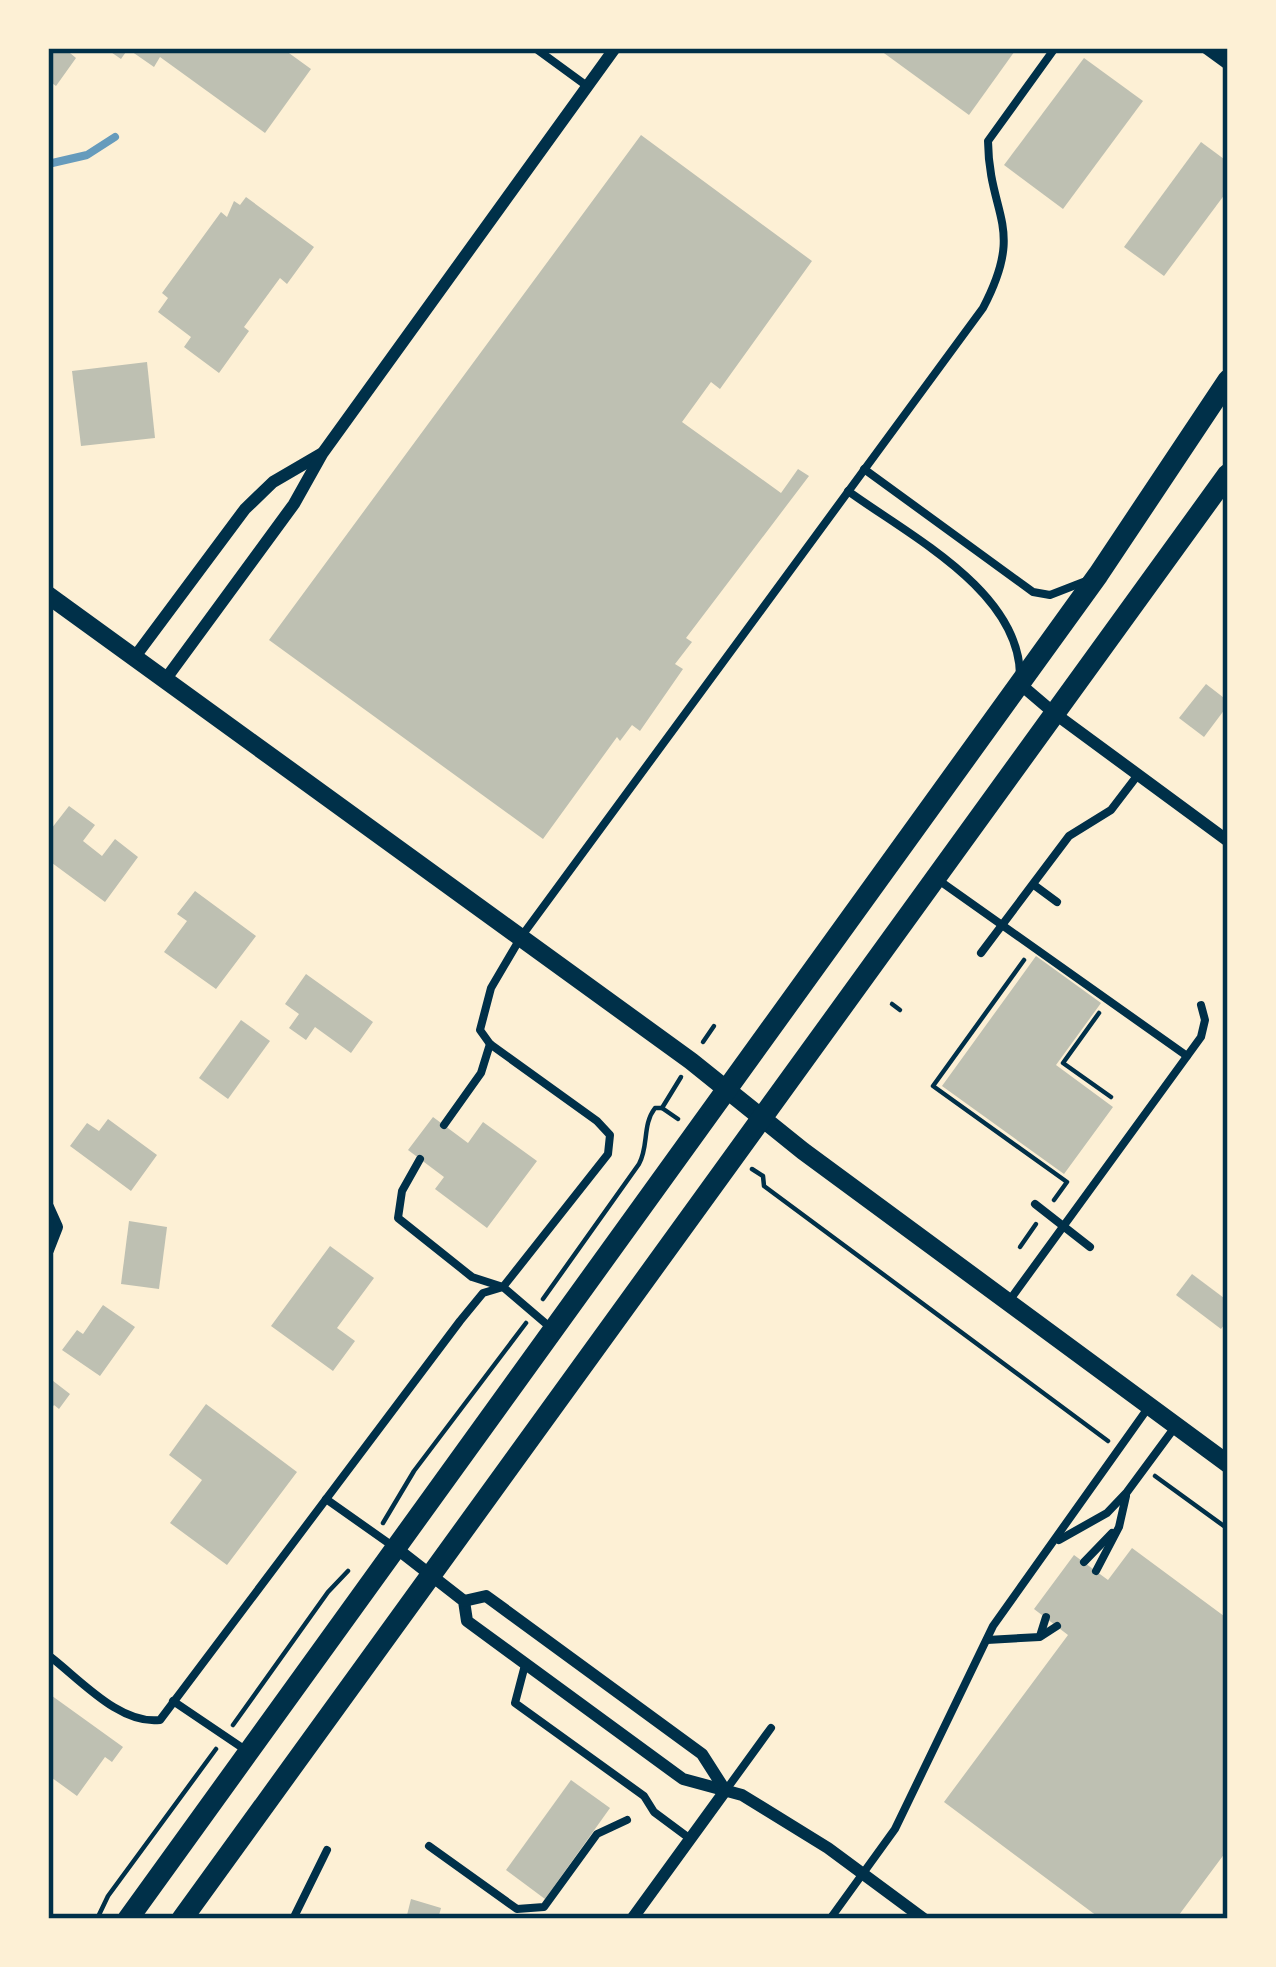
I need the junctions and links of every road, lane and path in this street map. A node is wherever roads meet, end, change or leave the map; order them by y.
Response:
1 (535, 48) edge
2 (615, 48) edge
3 (1055, 48) edge
4 (1206, 48) edge
5 (1228, 64) edge
6 (587, 86) junction
7 (1228, 380) edge
8 (322, 454) junction
9 (864, 469) junction
10 (1228, 474) edge
11 (848, 491) junction
12 (1099, 575) junction
13 (48, 595) edge
14 (134, 658) junction
15 (165, 680) junction
16 (1020, 684) junction
17 (1054, 713) junction
18 (1138, 774) junction
19 (1228, 841) edge
20 (935, 878) junction
21 (1033, 885) junction
22 (1057, 902) dead end
23 (1002, 926) junction
24 (521, 937) junction
25 (1030, 952) dead end
26 (981, 953) dead end
27 (892, 1004) dead end
28 (1201, 1005) dead end
29 (1105, 1006) dead end
30 (901, 1010) dead end
31 (713, 1026) dead end
32 (704, 1040) dead end
33 (490, 1044) junction
34 (1187, 1056) junction
35 (726, 1089) junction
36 (1112, 1097) dead end
37 (662, 1108) dead end
38 (761, 1118) junction
39 (444, 1125) dead end
40 (420, 1159) dead end
41 (763, 1175) dead end
42 (1054, 1200) dead end
43 (1036, 1204) dead end
44 (48, 1207) edge
45 (1036, 1224) dead end
46 (1063, 1226) junction
47 (1090, 1246) dead end
48 (1020, 1247) dead end
49 (48, 1250) edge
50 (503, 1287) junction
51 (541, 1302) dead end
52 (1008, 1303) junction
53 (523, 1327) dead end
54 (552, 1329) junction
55 (1149, 1407) junction
56 (1176, 1427) junction
57 (1112, 1444) dead end
58 (1228, 1465) edge
59 (1156, 1476) dead end
60 (1127, 1492) junction
61 (326, 1499) junction
62 (393, 1509) dead end
63 (1119, 1527) junction
64 (1228, 1529) edge
65 (1052, 1544) junction
66 (396, 1548) junction
67 (1084, 1562) dead end
68 (351, 1568) dead end
69 (1096, 1571) dead end
70 (430, 1575) junction
71 (464, 1601) junction
72 (1046, 1617) dead end
73 (1057, 1626) dead end
74 (1040, 1637) junction
75 (987, 1640) junction
76 (48, 1655) edge
77 (525, 1664) junction
78 (173, 1701) junction
79 (234, 1723) dead end
80 (771, 1728) dead end
81 (215, 1749) dead end
82 (248, 1752) junction
83 (725, 1791) junction
84 (626, 1820) dead end
85 (690, 1839) junction
86 (429, 1846) dead end
87 (326, 1850) dead end
88 (862, 1874) junction
89 (97, 1919) edge
90 (128, 1919) edge
91 (182, 1919) edge
92 (292, 1919) edge
93 (632, 1919) edge
94 (830, 1919) edge
95 (924, 1919) edge

1 - 6 lane
2 - 6 street
3 - 9 lane
4 - 5 street
6 - 8 street
7 - 12 main road
8 - 14 street
8 - 15 street
9 - 11 lane
9 - 12 lane
10 - 17 main road
11 - 16 lane
11 - 24 lane
12 - 16 main road
13 - 14 street
14 - 15 street
15 - 24 street
16 - 17 street
16 - 35 main road
17 - 18 street
17 - 20 main road
18 - 19 street
18 - 21 lane
20 - 23 lane
20 - 38 main road
21 - 22 lane
21 - 23 lane
23 - 26 lane
23 - 34 lane
24 - 33 lane
24 - 35 street
25 - 42 path
27 - 30 path
28 - 34 lane
29 - 36 path
31 - 32 path
33 - 39 lane
33 - 50 lane
34 - 46 lane
35 - 38 street
35 - 54 main road
37 - 51 path
38 - 52 street
38 - 70 main road
40 - 50 lane
41 - 57 path
43 - 46 lane
44 - 49 street
45 - 48 path
46 - 47 lane
46 - 52 lane
50 - 54 lane
50 - 61 lane
52 - 55 street
53 - 62 path
54 - 66 main road
55 - 56 street
55 - 65 lane
56 - 58 street
56 - 60 lane
59 - 64 path
60 - 63 lane
60 - 65 lane
61 - 66 lane
61 - 78 lane
63 - 67 lane
63 - 69 lane
65 - 75 lane
66 - 70 street
66 - 82 main road
68 - 79 path
70 - 71 street
70 - 91 main road
71 - 77 street
71 - 83 street
72 - 74 lane
73 - 74 lane
74 - 75 lane
75 - 88 lane
76 - 78 lane
77 - 83 street
77 - 85 lane
78 - 82 lane
80 - 83 lane
81 - 89 path
82 - 90 main road
83 - 85 street
83 - 88 street
84 - 86 lane
85 - 93 street
87 - 92 lane
88 - 94 lane
88 - 95 street

